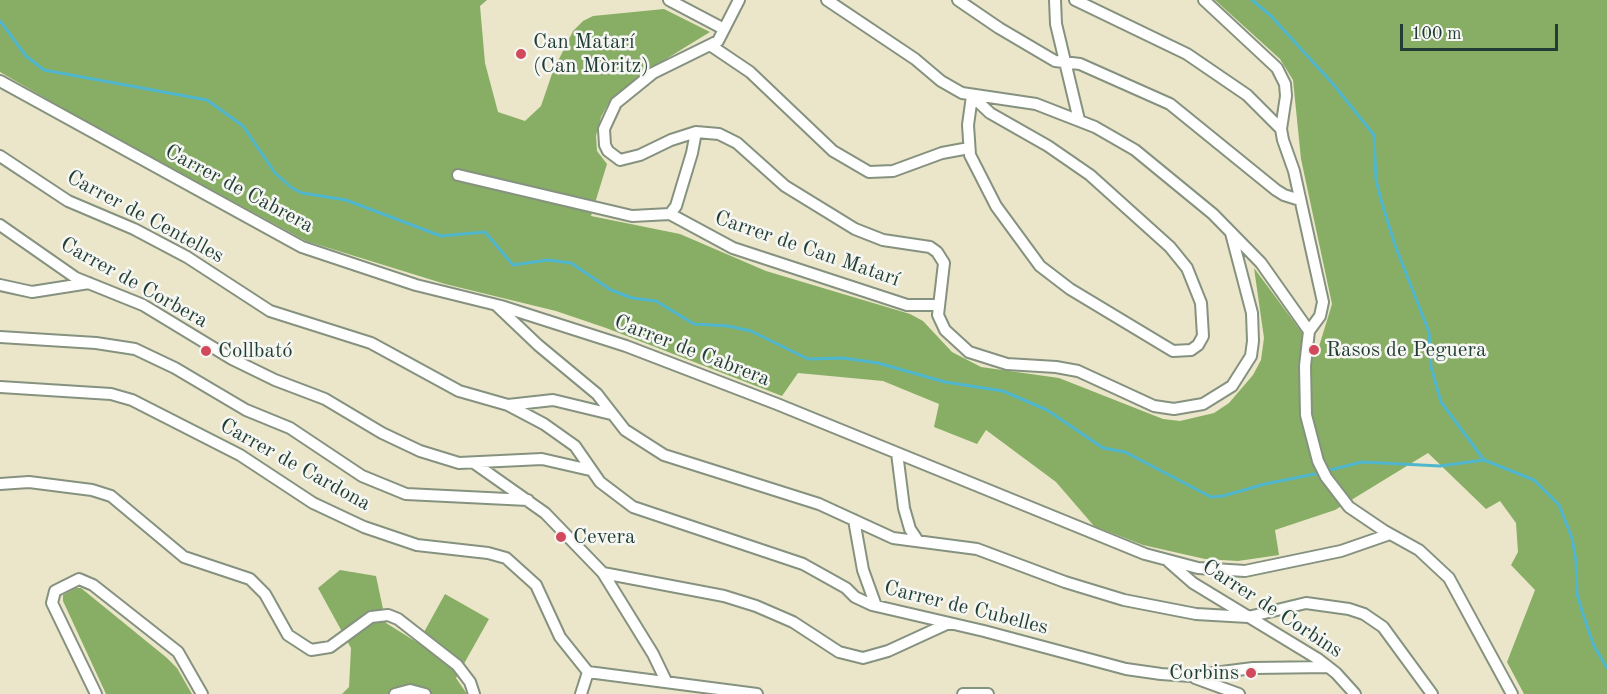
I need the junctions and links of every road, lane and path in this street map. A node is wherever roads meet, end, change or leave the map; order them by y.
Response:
1 (669, 0) edge
2 (739, 0) edge
3 (828, 0) edge
4 (958, 0) edge
5 (1055, 0) edge
6 (1075, 0) edge
7 (1204, 0) edge
8 (724, 29) junction
9 (710, 45) junction
10 (1067, 63) junction
11 (0, 81) edge
12 (972, 96) junction
13 (1079, 120) junction
14 (1281, 129) junction
15 (696, 132) junction
16 (969, 148) junction
17 (0, 156) edge
18 (458, 175) dead end
19 (1300, 200) junction
20 (670, 214) junction
21 (0, 225) edge
22 (1231, 233) junction
23 (89, 283) junction
24 (0, 285) edge
25 (496, 305) junction
26 (937, 305) junction
27 (1310, 331) junction
28 (0, 337) edge
29 (0, 387) edge
30 (508, 405) junction
31 (611, 414) junction
32 (897, 453) junction
33 (474, 463) junction
34 (590, 470) junction
35 (0, 484) edge
36 (528, 500) junction
37 (854, 520) junction
38 (1390, 534) junction
39 (918, 541) junction
40 (1166, 560) junction
41 (603, 573) junction
42 (876, 606) junction
43 (1248, 616) junction
44 (949, 623) junction
45 (1328, 666) junction
46 (588, 672) junction
47 (1190, 676) junction
48 (666, 681) junction
49 (96, 694) edge
50 (202, 694) edge
51 (394, 694) edge
52 (425, 694) edge
53 (474, 694) edge
54 (581, 694) edge
55 (758, 694) edge
56 (963, 694) edge
57 (988, 694) edge
58 (1239, 694) edge
59 (1355, 694) edge
60 (1432, 694) edge
61 (1512, 694) edge

1 - 8 street
2 - 8 street
3 - 12 street
4 - 10 street
5 - 10 street
6 - 14 street
7 - 14 street
8 - 9 street
9 - 15 street
9 - 16 street
10 - 13 street
10 - 19 street
11 - 25 street, Carrer de Cabrera
12 - 13 street
12 - 16 street
12 - 16 street
13 - 22 street
14 - 19 street
15 - 20 street
15 - 26 street
17 - 30 street, Carrer de Centelles
18 - 20 street
19 - 27 street
20 - 26 street, Carrer de Can Matarí
21 - 23 street, Carrer de Corbera
22 - 26 street
22 - 27 street
23 - 24 street
23 - 33 street, Carrer de Corbera
25 - 31 street
25 - 32 street, Carrer de Cabrera
27 - 38 street
28 - 36 street
29 - 46 street, Carrer de Cardona
30 - 31 street, Carrer de Centelles
30 - 34 street, Carrer de Cubelles
31 - 37 street
32 - 39 street
32 - 40 street, Carrer de Cabrera
33 - 34 street, Carrer de Corbera
33 - 36 street
34 - 42 street, Carrer de Cubelles
35 - 53 street
36 - 41 street
37 - 39 street
37 - 42 street
38 - 40 street, Carrer de Cabrera
38 - 61 street
39 - 43 street
40 - 43 street, Carrer de Corbins
41 - 44 street
41 - 48 street
42 - 44 street, Carrer de Cubelles
43 - 45 street, Carrer de Corbins
43 - 60 street
44 - 47 street, Carrer de Cubelles
45 - 47 street, Carrer de Cubelles
45 - 59 street, Carrer de Corbins
46 - 48 street
46 - 54 street
47 - 58 street
48 - 55 street
49 - 50 street
51 - 52 street
56 - 57 street

